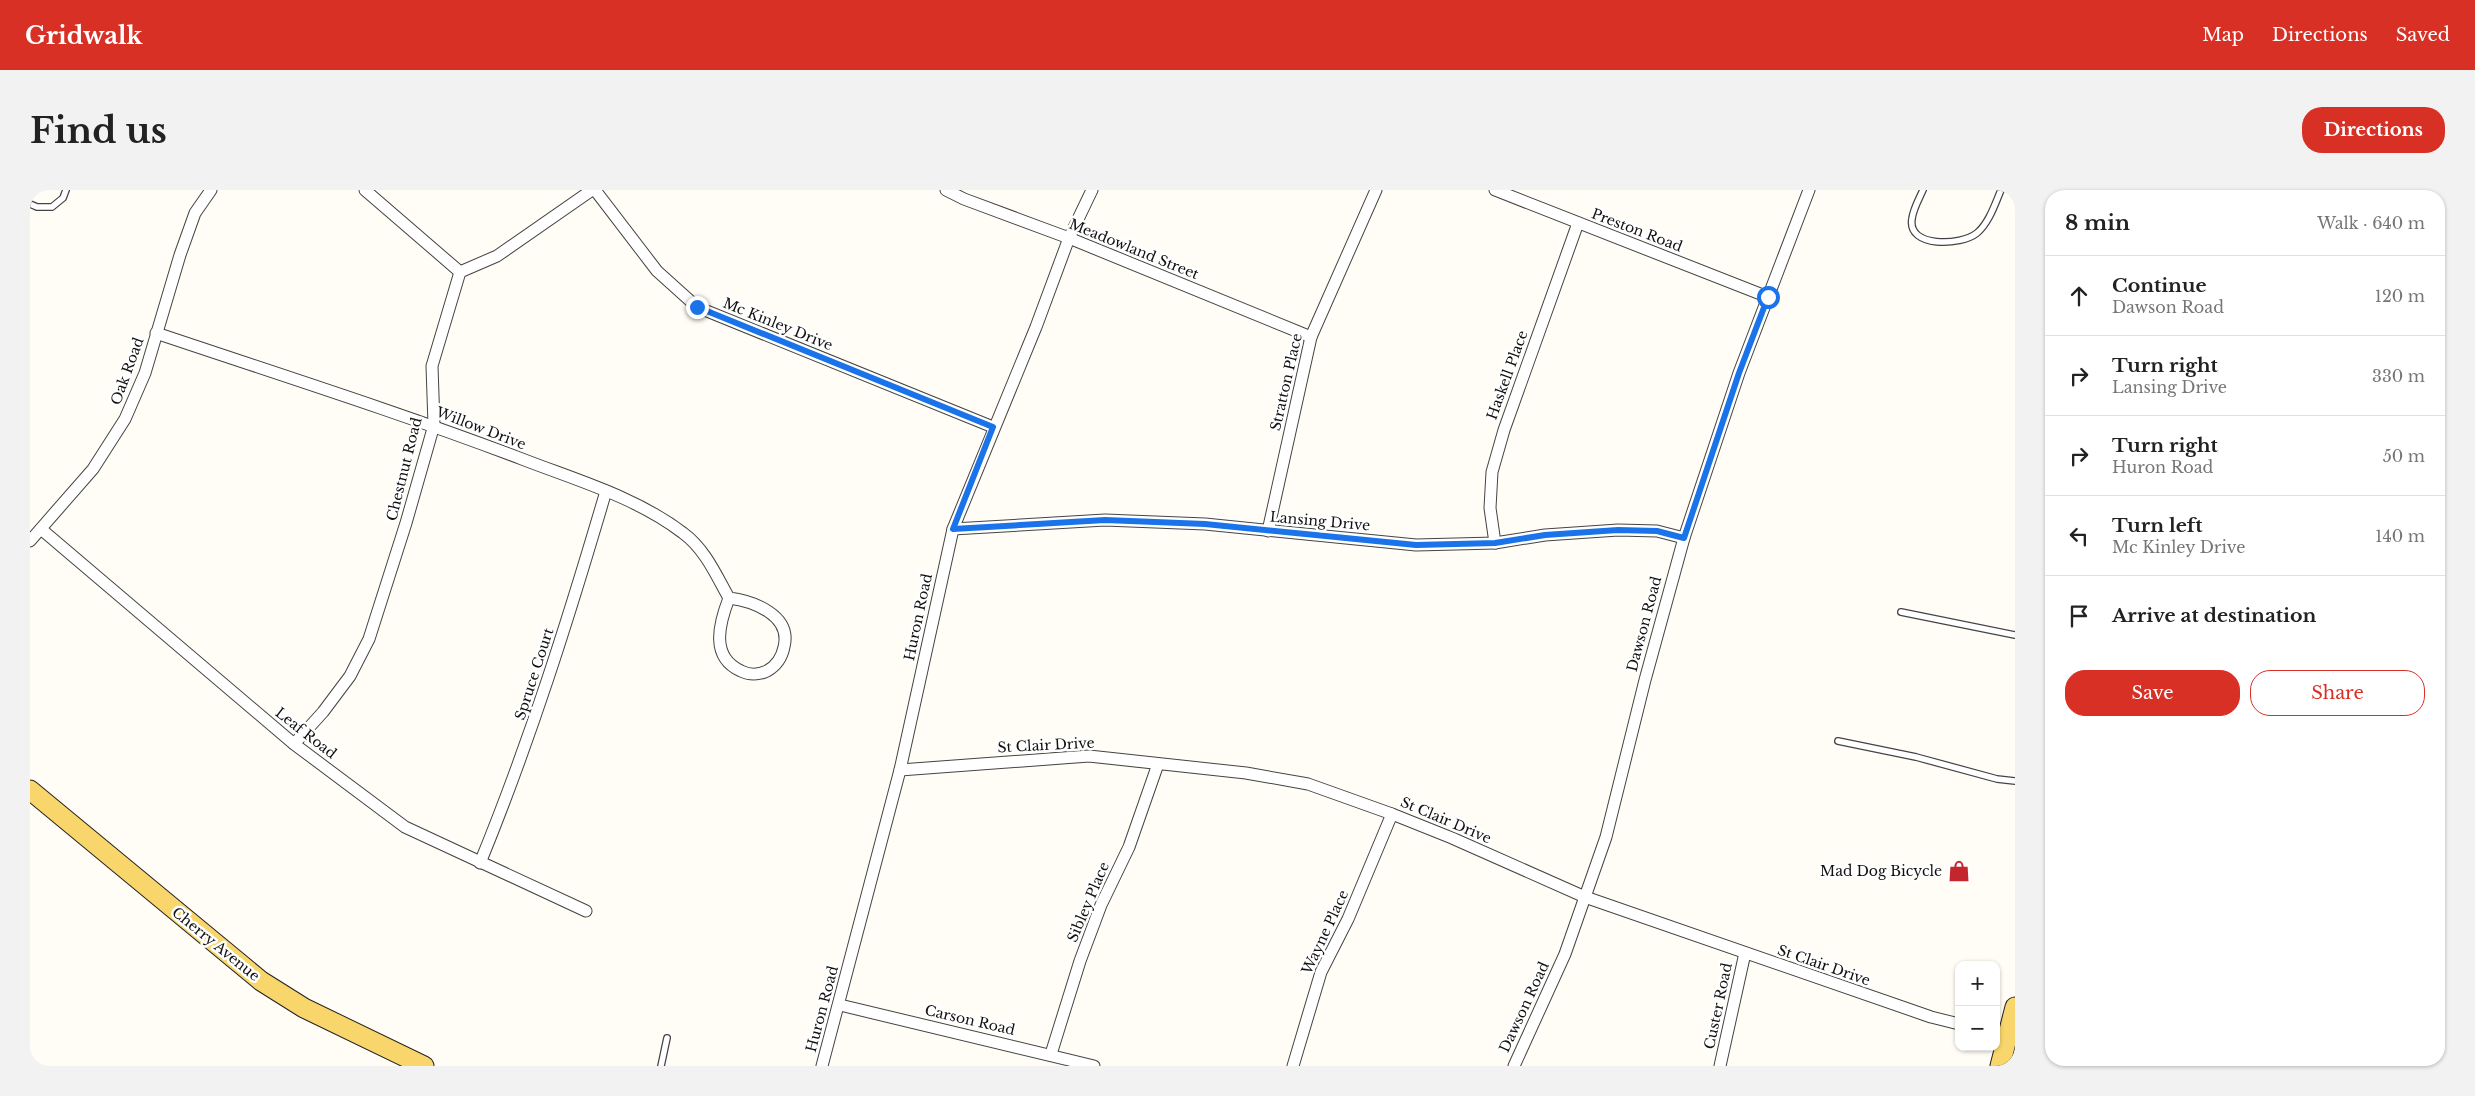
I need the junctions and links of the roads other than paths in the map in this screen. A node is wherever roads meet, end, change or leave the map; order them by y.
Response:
1 (66, 190) edge
2 (211, 190) edge
3 (365, 190) edge
4 (594, 190) edge
5 (946, 190) edge
6 (1092, 190) edge
7 (1376, 190) edge
8 (1495, 190) edge
9 (1809, 190) edge
10 (1923, 190) edge
11 (2001, 190) edge
12 (30, 204) edge
13 (1578, 223) junction
14 (1069, 238) junction
15 (460, 272) junction
16 (1768, 297) junction
17 (156, 333) junction
18 (1311, 337) junction
19 (434, 426) junction
20 (993, 427) junction
21 (606, 491) junction
22 (40, 529) junction
23 (953, 529) junction
24 (1268, 531) junction
25 (1684, 538) junction
26 (30, 541) edge
27 (1495, 543) junction
28 (728, 598) junction
29 (1901, 612) dead end
30 (2015, 635) edge
31 (1838, 741) dead end
32 (294, 744) junction
33 (1158, 764) junction
34 (900, 770) junction
35 (2015, 782) edge
36 (30, 790) edge
37 (1392, 814) junction
38 (480, 862) junction
39 (1585, 897) junction
40 (586, 910) dead end
41 (1745, 953) junction
42 (840, 1005) junction
43 (2015, 1008) edge
44 (1955, 1023) edge
45 (2002, 1034) edge
46 (667, 1038) dead end
47 (1051, 1054) junction
48 (424, 1066) edge
49 (661, 1066) edge
50 (822, 1066) edge
51 (1094, 1066) edge
52 (1293, 1066) edge
53 (1514, 1066) edge
54 (1720, 1066) edge
55 (2000, 1066) edge

1 - 12 lane
2 - 17 street, Oak Road
3 - 15 street
4 - 15 street
4 - 20 street, Mc Kinley Drive
5 - 14 street, Meadowland Street
6 - 14 street, Huron Road
7 - 18 street, Stratton Place
8 - 13 street, Preston Road
9 - 16 street, Dawson Road
10 - 11 lane
13 - 16 street, Preston Road
13 - 27 street, Haskell Place
14 - 18 street, Meadowland Street
14 - 20 street, Huron Road
15 - 19 street, Chestnut Road
16 - 25 street, Dawson Road
17 - 19 street, Willow Drive
17 - 22 street, Oak Road
18 - 24 street, Stratton Place
19 - 21 street, Willow Drive
19 - 32 street, Chestnut Road
20 - 23 street, Huron Road
21 - 28 street, Willow Drive
21 - 38 street, Spruce Court
22 - 26 street, Oak Road
22 - 32 street, Leaf Road
23 - 24 street, Lansing Drive
23 - 34 street, Huron Road
24 - 27 street, Lansing Drive
25 - 27 street, Lansing Drive
25 - 39 street, Dawson Road
28 - 28 street
29 - 30 lane
31 - 35 lane
32 - 38 street, Leaf Road
33 - 34 street, St Clair Drive
33 - 37 street, St Clair Drive
33 - 47 street, Sibley Place
34 - 42 street, Huron Road
36 - 48 main road, Cherry Avenue
37 - 39 street, St Clair Drive
37 - 52 street, Wayne Place
38 - 40 street, Leaf Road
39 - 41 street, St Clair Drive
39 - 53 street, Dawson Road
41 - 44 street, St Clair Drive
41 - 54 street, Custer Road
42 - 47 street, Carson Road
42 - 50 street, Huron Road
43 - 45 main road
45 - 55 main road
46 - 49 lane
47 - 51 street, Carson Road

